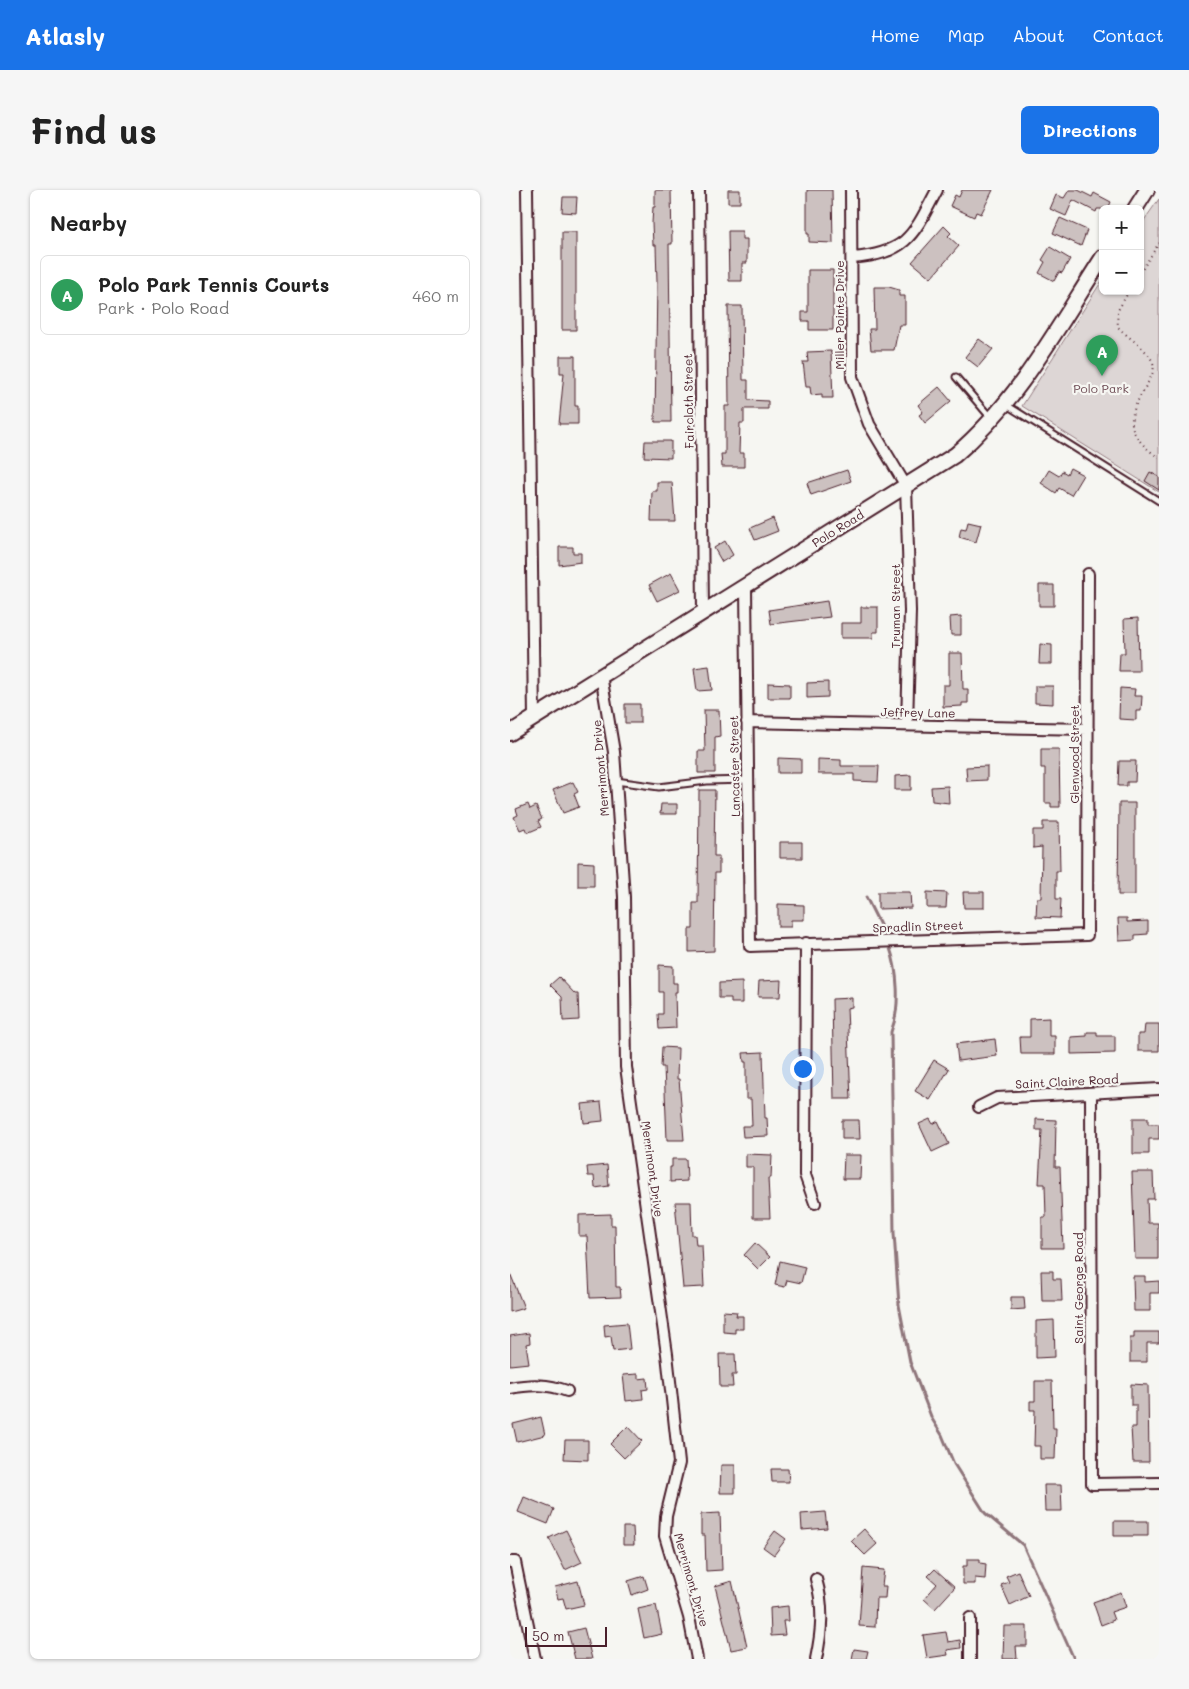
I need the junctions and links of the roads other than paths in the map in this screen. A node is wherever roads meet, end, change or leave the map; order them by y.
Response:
1 (527, 190) edge
2 (699, 190) edge
3 (851, 190) edge
4 (937, 190) edge
5 (1147, 190) edge
6 (1138, 205) edge
7 (852, 258) junction
8 (1099, 263) edge
9 (956, 377) dead end
10 (1005, 403) junction
11 (992, 420) junction
12 (906, 486) junction
13 (1159, 501) edge
14 (1088, 574) dead end
15 (746, 587) junction
16 (703, 612) junction
17 (601, 675) junction
18 (534, 718) junction
19 (747, 722) junction
20 (907, 725) junction
21 (1088, 729) junction
22 (510, 733) edge
23 (748, 780) junction
24 (616, 781) junction
25 (1087, 935) joint
26 (806, 943) junction
27 (750, 946) joint
28 (1159, 1089) edge
29 (1091, 1092) junction
30 (979, 1107) dead end
31 (815, 1203) dead end
32 (510, 1388) edge
33 (567, 1392) dead end
34 (1159, 1483) edge
35 (510, 1562) edge
36 (816, 1578) dead end
37 (970, 1618) dead end
38 (535, 1659) edge
39 (697, 1659) edge
40 (816, 1659) edge
41 (970, 1659) edge

1 - 18 street
2 - 16 street, Faircloth Street
3 - 7 street, Miller Pointe Drive
4 - 7 street
5 - 6 main road
7 - 12 street, Miller Pointe Drive
8 - 10 main road, Polo Road
9 - 11 lane
10 - 11 main road, Polo Road
10 - 13 lane
11 - 12 main road, Polo Road
12 - 15 main road, Polo Road
12 - 20 street, Truman Street
14 - 21 street, Glenwood Street
15 - 16 main road, Polo Road
15 - 19 street, Lancaster Street
16 - 17 main road, Polo Road
17 - 18 main road, Polo Road
17 - 24 street, Merrimont Drive
18 - 22 main road, Polo Road
19 - 20 street, Jeffrey Lane
19 - 23 street, Lancaster Street
20 - 21 street, Jeffrey Lane
21 - 25 street, Glenwood Street
23 - 24 lane
23 - 27 street, Lancaster Street
24 - 39 street, Merrimont Drive
25 - 26 street, Spradlin Street
26 - 27 street, Spradlin Street
26 - 31 street
28 - 29 street, Saint Claire Road
29 - 30 street, Saint Claire Road
29 - 34 street, Saint George Road
32 - 33 street
35 - 38 street
36 - 40 street
37 - 41 street

